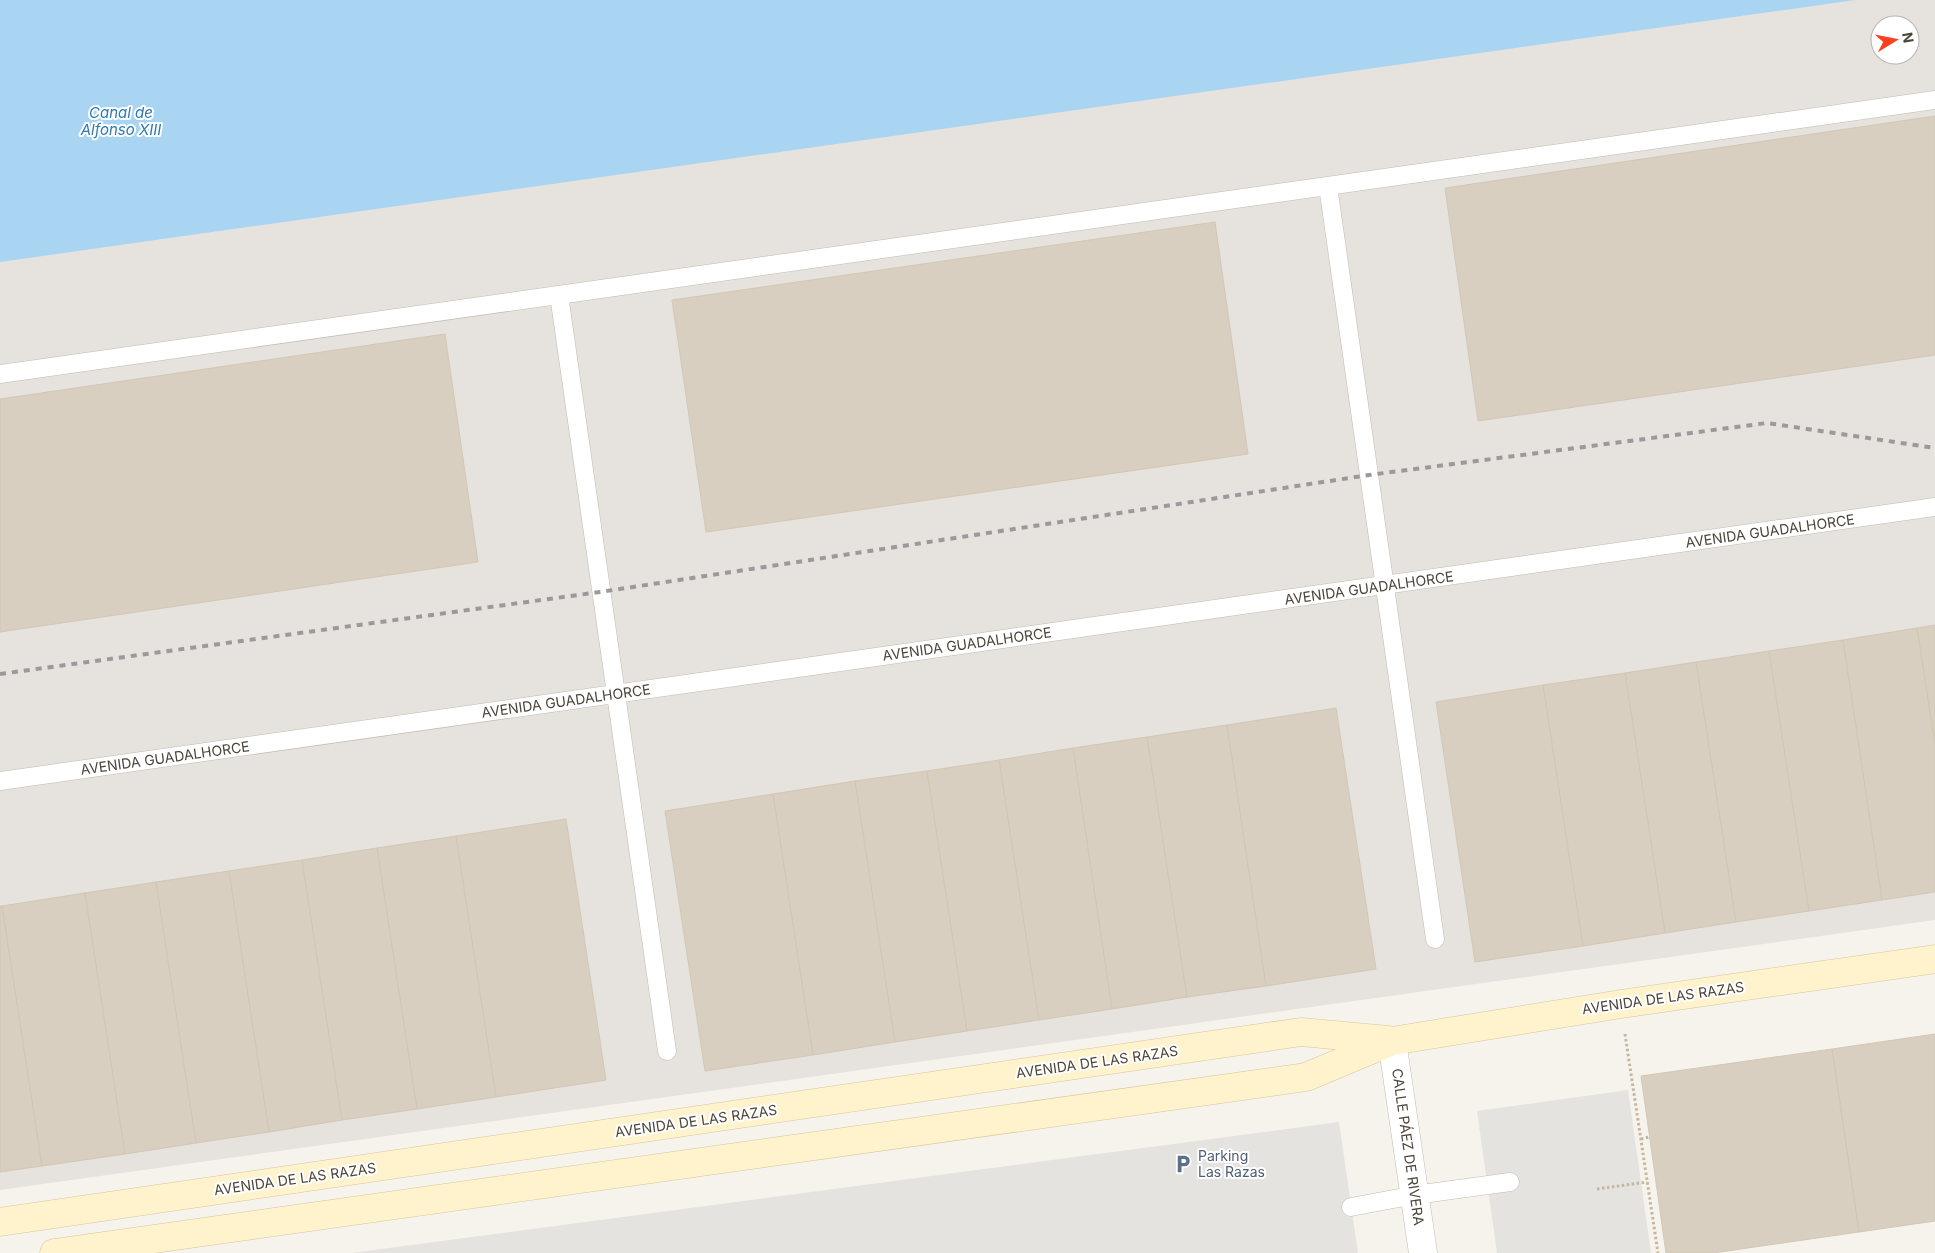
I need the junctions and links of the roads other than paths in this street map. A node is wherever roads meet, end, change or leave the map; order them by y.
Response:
1 (1935, 100) edge
2 (1328, 186) junction
3 (559, 295) junction
4 (0, 374) edge
5 (1935, 507) edge
6 (1385, 585) junction
7 (616, 694) junction
8 (0, 782) edge
9 (1435, 938) dead end
10 (1935, 960) edge
11 (1392, 1040) junction
12 (667, 1051) dead end
13 (1510, 1182) dead end
14 (1415, 1195) junction
15 (1351, 1206) dead end
16 (0, 1222) edge
17 (54, 1253) edge
18 (1423, 1253) edge

1 - 2 lane
2 - 3 lane
2 - 6 lane
3 - 4 lane
3 - 7 lane
5 - 6 lane, AVENIDA GUADALHORCE
6 - 7 lane, AVENIDA GUADALHORCE
6 - 9 lane
7 - 8 lane, AVENIDA GUADALHORCE
7 - 12 lane
10 - 11 main road, AVENIDA DE LAS RAZAS
11 - 14 street, CALLE PÁEZ DE RIVERA
11 - 16 main road, AVENIDA DE LAS RAZAS
11 - 17 main road, AVENIDA DE LAS RAZAS
13 - 14 lane
14 - 15 lane
14 - 18 street, CALLE PÁEZ DE RIVERA

